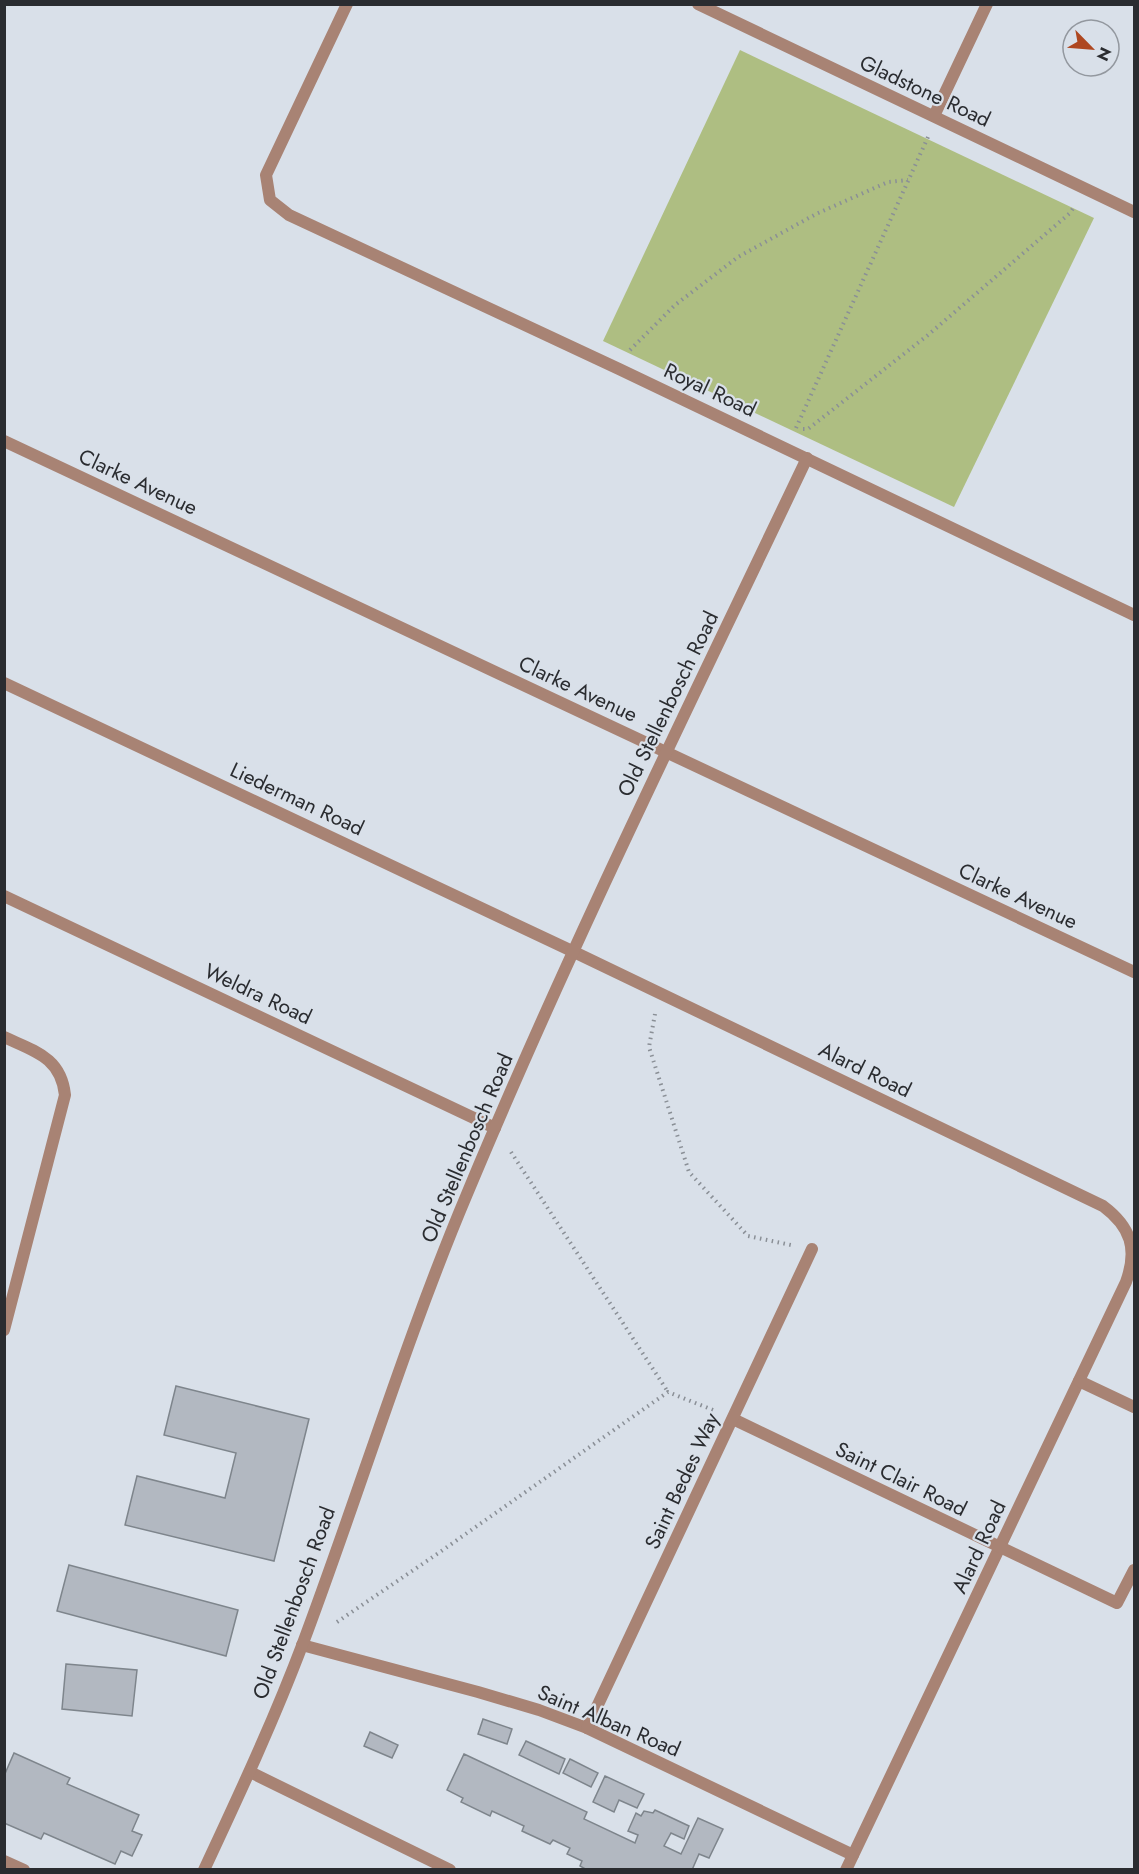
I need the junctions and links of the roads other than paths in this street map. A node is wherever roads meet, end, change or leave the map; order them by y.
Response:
1 (347, 4) edge
2 (698, 4) edge
3 (987, 4) edge
4 (934, 116) junction
5 (1134, 212) edge
6 (4, 441) edge
7 (807, 458) junction
8 (1134, 615) edge
9 (4, 682) edge
10 (667, 753) junction
11 (4, 896) edge
12 (572, 951) junction
13 (1134, 972) edge
14 (4, 1037) edge
15 (495, 1128) junction
16 (1132, 1236) edge
17 (812, 1250) road end
18 (4, 1330) edge
19 (1079, 1380) junction
20 (1134, 1407) edge
21 (733, 1419) junction
22 (1000, 1548) junction
23 (1134, 1570) edge
24 (302, 1645) junction
25 (587, 1728) junction
26 (250, 1772) junction
27 (853, 1855) junction
28 (4, 1861) edge
29 (24, 1869) edge
30 (204, 1869) edge
31 (450, 1869) edge
32 (846, 1869) edge

1 - 7 street, Royal Road
2 - 4 street, Gladstone Road
3 - 4 street
4 - 5 street, Gladstone Road
6 - 10 street, Clarke Avenue
7 - 8 street, Royal Road
7 - 10 street, Old Stellenbosch Road
9 - 12 street, Liederman Road
10 - 12 street, Old Stellenbosch Road
10 - 13 street, Clarke Avenue
11 - 15 street, Weldra Road
12 - 15 street, Old Stellenbosch Road
12 - 16 street, Alard Road
14 - 18 street
15 - 24 street, Old Stellenbosch Road
16 - 19 street, Alard Road
17 - 21 street, Saint Bedes Way
19 - 20 street
19 - 22 street, Alard Road
21 - 22 street, Saint Clair Road
21 - 25 street, Saint Bedes Way
22 - 23 street, Saint Clair Road
22 - 27 street, Alard Road
24 - 25 street, Saint Alban Road
24 - 26 street, Old Stellenbosch Road
25 - 27 street, Saint Alban Road
26 - 30 street, Old Stellenbosch Road
26 - 31 street
27 - 32 street, Alard Road
28 - 29 street

